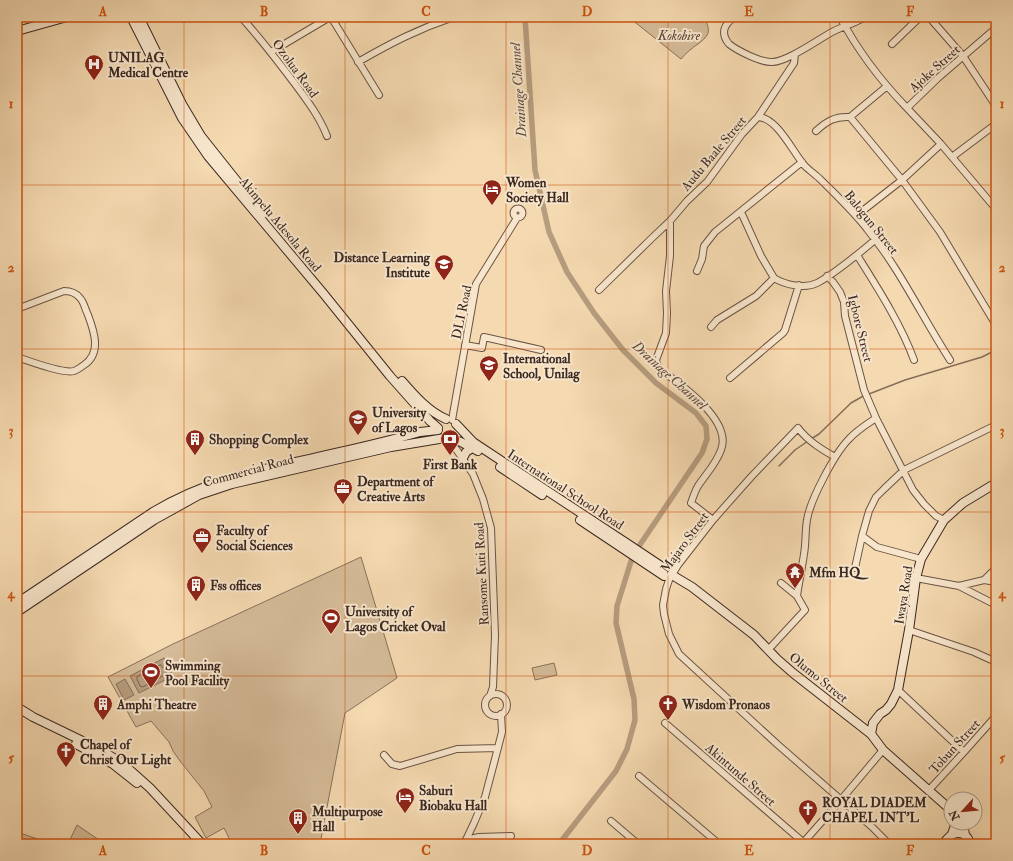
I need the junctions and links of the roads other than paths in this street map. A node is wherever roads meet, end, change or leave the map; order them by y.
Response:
1 (68, 17) edge
2 (131, 17) edge
3 (139, 17) edge
4 (242, 17) edge
5 (331, 17) edge
6 (454, 17) edge
7 (735, 17) edge
8 (840, 17) edge
9 (865, 17) edge
10 (920, 17) edge
11 (939, 17) edge
12 (931, 19) edge
13 (845, 26) junction
14 (996, 28) edge
15 (17, 31) edge
16 (892, 44) dead end
17 (272, 52) junction
18 (795, 54) junction
19 (963, 56) junction
20 (358, 62) junction
21 (886, 87) junction
22 (379, 95) dead end
23 (996, 106) edge
24 (907, 108) junction
25 (758, 117) junction
26 (850, 117) junction
27 (996, 124) edge
28 (816, 131) dead end
29 (327, 136) dead end
30 (941, 144) junction
31 (952, 157) junction
32 (802, 162) junction
33 (902, 180) junction
34 (996, 209) edge
35 (741, 212) junction
36 (856, 216) junction
37 (517, 218) dead end
38 (670, 221) junction
39 (875, 240) junction
40 (857, 255) junction
41 (697, 271) dead end
42 (827, 276) junction
43 (774, 278) junction
44 (799, 285) junction
45 (599, 290) dead end
46 (17, 309) edge
47 (996, 324) edge
48 (711, 327) dead end
49 (465, 345) junction
50 (541, 350) dead end
51 (17, 357) edge
52 (914, 360) dead end
53 (950, 360) dead end
54 (730, 378) dead end
55 (876, 418) junction
56 (452, 421) junction
57 (996, 425) edge
58 (438, 429) junction
59 (447, 438) junction
60 (472, 448) junction
61 (835, 457) junction
62 (463, 458) junction
63 (904, 470) junction
64 (996, 483) edge
65 (713, 520) junction
66 (944, 520) junction
67 (862, 536) junction
68 (630, 549) junction
69 (921, 560) junction
70 (855, 568) dead end
71 (996, 568) edge
72 (668, 574) junction
73 (916, 578) junction
74 (984, 580) junction
75 (996, 582) edge
76 (781, 583) dead end
77 (960, 586) junction
78 (797, 596) junction
79 (17, 603) edge
80 (996, 605) edge
81 (17, 612) edge
82 (909, 630) junction
83 (768, 650) junction
84 (996, 662) edge
85 (898, 690) junction
86 (490, 696) junction
87 (17, 707) edge
88 (17, 714) edge
89 (501, 714) junction
90 (996, 716) edge
91 (665, 723) dead end
92 (871, 734) junction
93 (498, 748) junction
94 (883, 750) junction
95 (964, 752) junction
96 (384, 755) dead end
97 (639, 776) dead end
98 (929, 790) junction
99 (840, 801) junction
100 (943, 803) edge
101 (611, 821) dead end
102 (953, 831) edge
103 (964, 831) edge
104 (952, 834) junction
105 (965, 835) junction
106 (511, 836) dead end
107 (465, 842) edge
108 (802, 843) edge
109 (196, 844) edge
110 (202, 844) edge
111 (638, 844) edge
112 (719, 844) edge
113 (889, 844) edge
114 (944, 844) edge
115 (970, 844) edge

1 - 15 street
2 - 58 street, Akinpelu Adesola Road
3 - 56 street, Akinpelu Adesola Road
4 - 17 street, Ozolua Road
5 - 17 street
5 - 20 street
6 - 20 street
7 - 18 street
8 - 13 street
9 - 13 street
10 - 16 street
11 - 12 street
12 - 19 street
13 - 18 street
13 - 21 street
14 - 19 street, Ajoke Street
17 - 29 street, Ozolua Road
18 - 25 street, Audu Baale Street
19 - 23 street
19 - 24 street, Ajoke Street
20 - 22 street
21 - 24 street
21 - 26 street
24 - 30 street, Ajoke Street
25 - 32 street, Balogun Street
25 - 38 street, Audu Baale Street
26 - 28 street
26 - 33 street
27 - 31 street
30 - 31 street, Ajoke Street
30 - 33 street
31 - 34 street, Ajoke Street
32 - 35 street
32 - 36 street, Balogun Street
33 - 36 street
33 - 47 street
35 - 41 street
35 - 43 street
36 - 39 street, Balogun Street
37 - 49 street, DLI Road
38 - 45 street, Audu Baale Street
38 - 65 street
39 - 40 street
39 - 53 street, Balogun Street
40 - 42 street
40 - 52 street
42 - 44 street
42 - 55 street, Igbore Street
43 - 44 street
43 - 48 street
44 - 54 street
46 - 51 street
49 - 50 street
49 - 56 street, DLI Road
55 - 61 street
55 - 63 street, Igbore Street
56 - 58 street
56 - 59 street
56 - 68 street, International School Road
57 - 63 street
58 - 59 street
58 - 79 street, Commercial Road
59 - 60 street, International School Road
59 - 62 street, Ransome Kuti Road
59 - 81 street, Commercial Road
60 - 62 street
60 - 68 street, International School Road
61 - 65 street, Majaro Street
61 - 78 street
62 - 86 street, Ransome Kuti Road
63 - 66 street, Igbore Street
63 - 67 street
64 - 66 street, Iwaya Road
65 - 72 street, Majaro Street
66 - 69 street, Iwaya Road
67 - 69 street
67 - 70 street
68 - 72 street, International School Road
69 - 73 street, Iwaya Road
71 - 74 street
72 - 83 street, Olumo Street
72 - 99 street, Majaro Street
73 - 77 street
73 - 82 street, Iwaya Road
74 - 75 street
74 - 77 street
76 - 78 street
77 - 80 street
78 - 83 street
82 - 84 street
82 - 85 street, Iwaya Road
83 - 92 street, Olumo Street
85 - 92 street, Iwaya Road
85 - 95 street
86 - 89 street
86 - 89 street
87 - 110 street
88 - 109 street
89 - 93 street
90 - 95 street, Tobun Street
91 - 108 street, Akintunde Street
92 - 94 street, Olumo Street
93 - 96 street
93 - 107 street
94 - 98 street, Olumo Street
94 - 99 street
95 - 98 street, Tobun Street
97 - 112 street
98 - 100 street, Olumo Street
99 - 108 street
99 - 113 street, Majaro Street
101 - 111 street
102 - 104 street
103 - 105 street
104 - 105 street
104 - 114 street
105 - 115 street
106 - 107 street

